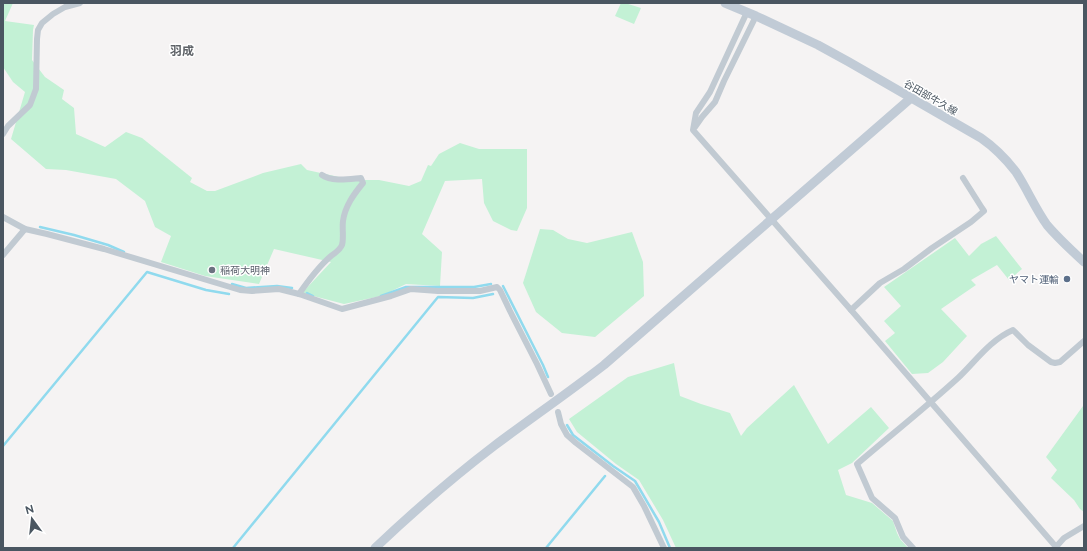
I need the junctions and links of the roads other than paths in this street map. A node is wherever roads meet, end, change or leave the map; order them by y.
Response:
1 (80, 3) edge
2 (725, 3) edge
3 (747, 12) junction
4 (756, 16) junction
5 (911, 98) junction
6 (693, 130) junction
7 (3, 134) edge
8 (322, 175) dead end
9 (963, 178) dead end
10 (3, 217) edge
11 (772, 219) junction
12 (25, 229) junction
13 (3, 255) edge
14 (1083, 259) edge
15 (298, 294) junction
16 (851, 310) junction
17 (1084, 341) edge
18 (551, 394) dead end
19 (930, 402) junction
20 (558, 412) dead end
21 (1084, 526) edge
22 (1077, 530) junction
23 (1084, 533) edge
24 (1056, 547) edge
25 (375, 548) edge
26 (664, 548) edge
27 (913, 548) edge

1 - 7 street
2 - 3 street, 谷田部牛久線
3 - 4 street, 谷田部牛久線
3 - 6 street
4 - 5 street, 谷田部牛久線
4 - 6 street
5 - 11 street
5 - 14 street, 谷田部牛久線
6 - 11 street
8 - 15 street
9 - 16 street
10 - 12 street
11 - 16 street
11 - 25 street
12 - 13 street
12 - 15 street
15 - 18 street
16 - 19 street
17 - 19 street
19 - 24 street
19 - 27 street
20 - 26 street
21 - 22 street
22 - 23 street
22 - 24 street

